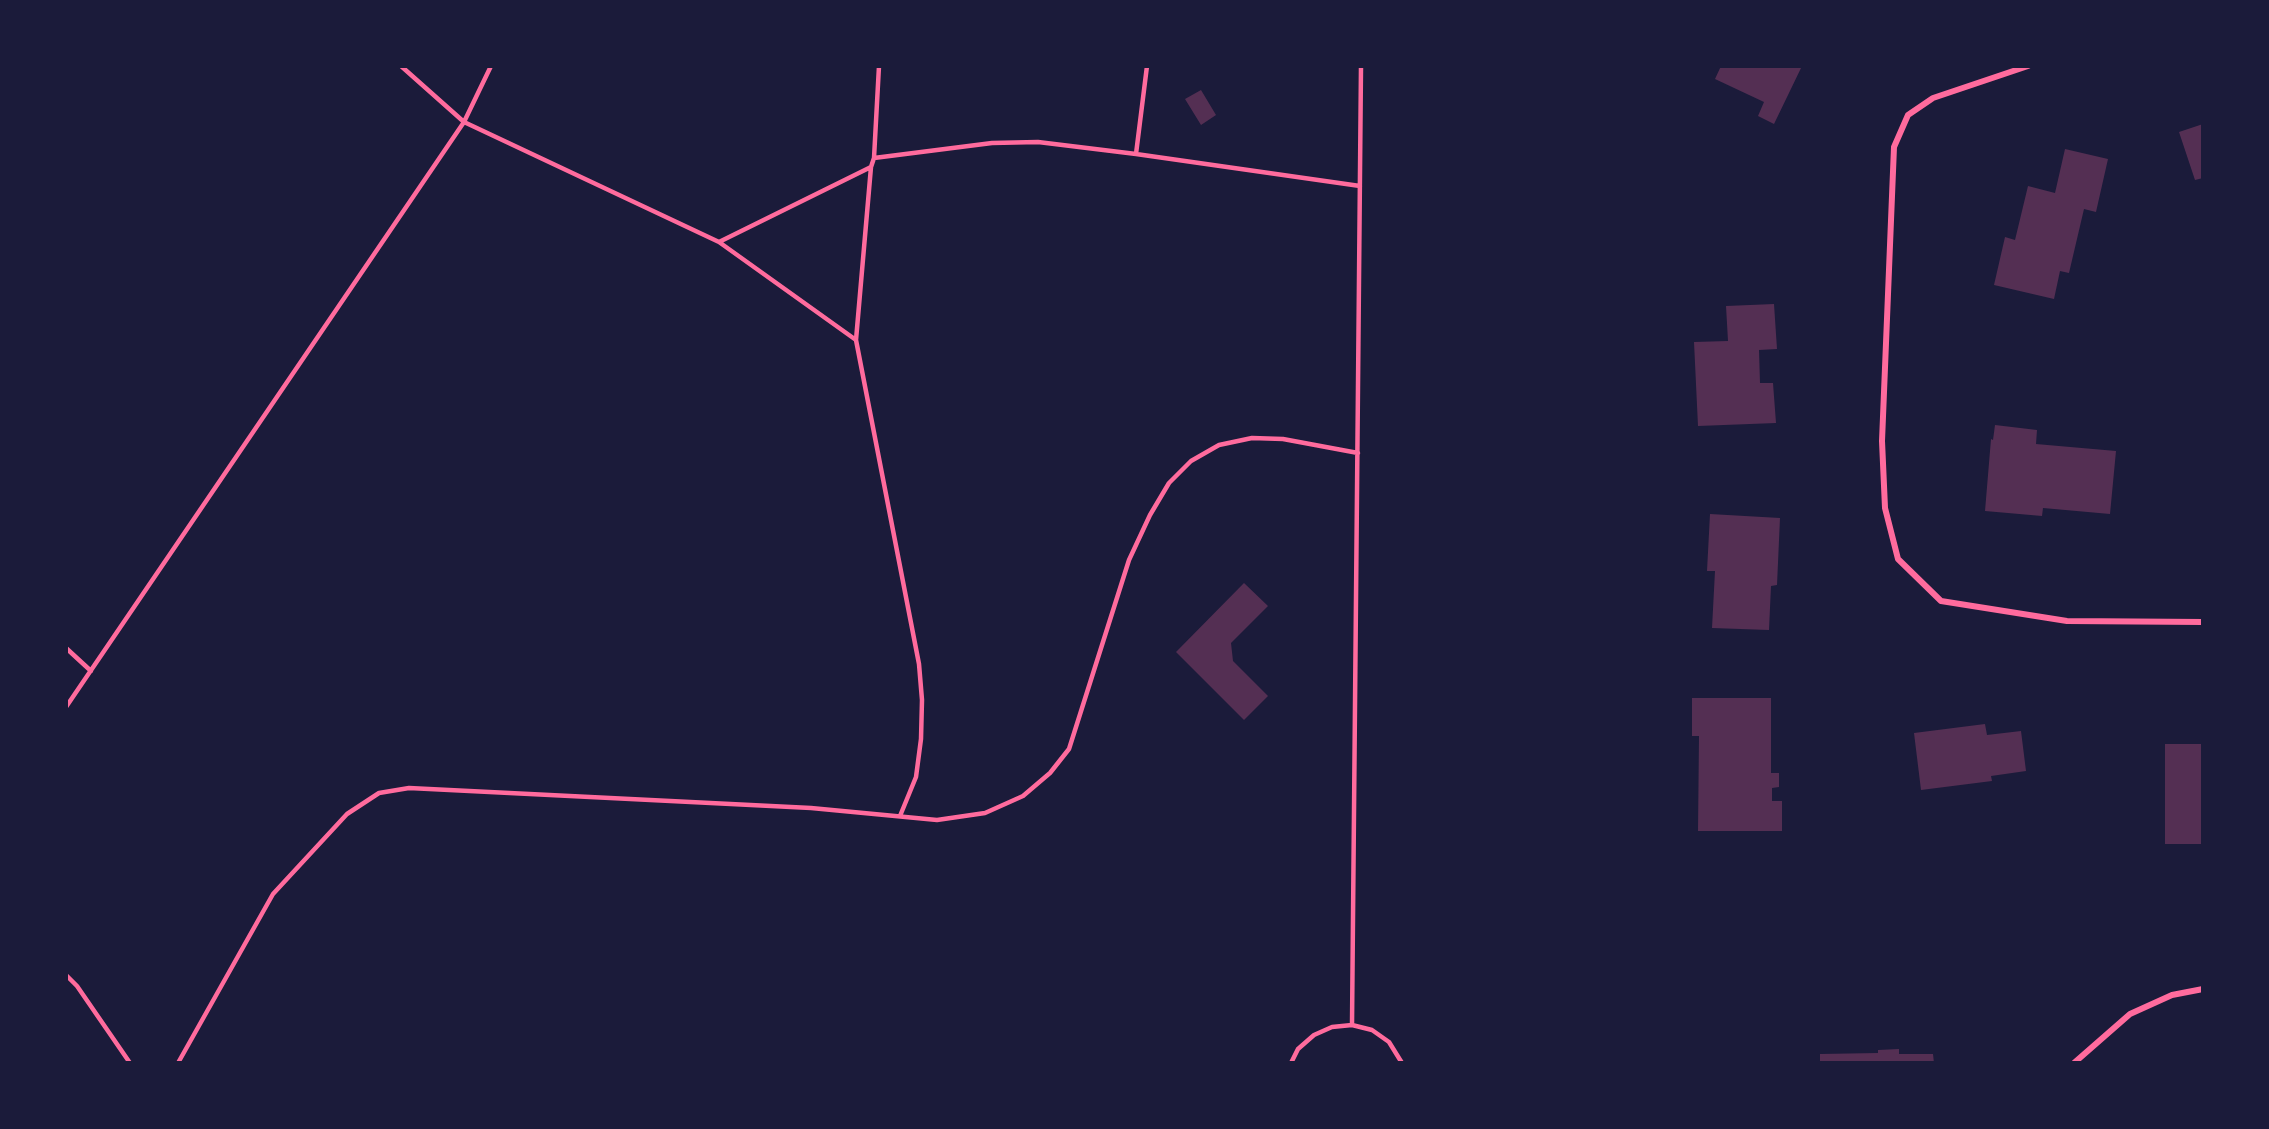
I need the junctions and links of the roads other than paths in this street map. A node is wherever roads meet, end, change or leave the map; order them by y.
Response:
1 (401, 66) edge
2 (491, 66) edge
3 (879, 66) edge
4 (1147, 66) edge
5 (1361, 66) edge
6 (2028, 66) edge
7 (464, 122) junction
8 (1136, 154) junction
9 (874, 158) junction
10 (871, 167) junction
11 (1360, 186) junction
12 (719, 242) junction
13 (856, 340) junction
14 (1358, 453) junction
15 (2203, 622) edge
16 (66, 648) edge
17 (91, 671) junction
18 (66, 707) edge
19 (900, 816) junction
20 (66, 975) edge
21 (2203, 989) edge
22 (1352, 1025) junction
23 (130, 1063) edge
24 (178, 1063) edge
25 (1291, 1063) edge
26 (1402, 1063) edge
27 (2074, 1063) edge

1 - 7 lane
2 - 7 lane
3 - 9 lane
4 - 8 lane
5 - 11 lane
6 - 15 street
7 - 12 lane
7 - 17 lane
8 - 9 lane
8 - 11 lane
9 - 10 lane
10 - 12 lane
10 - 13 lane
11 - 14 lane
12 - 13 lane
13 - 19 lane
14 - 19 lane
14 - 22 lane
16 - 17 lane
17 - 18 lane
19 - 24 lane
20 - 23 lane
21 - 27 street
22 - 25 lane
22 - 26 lane

